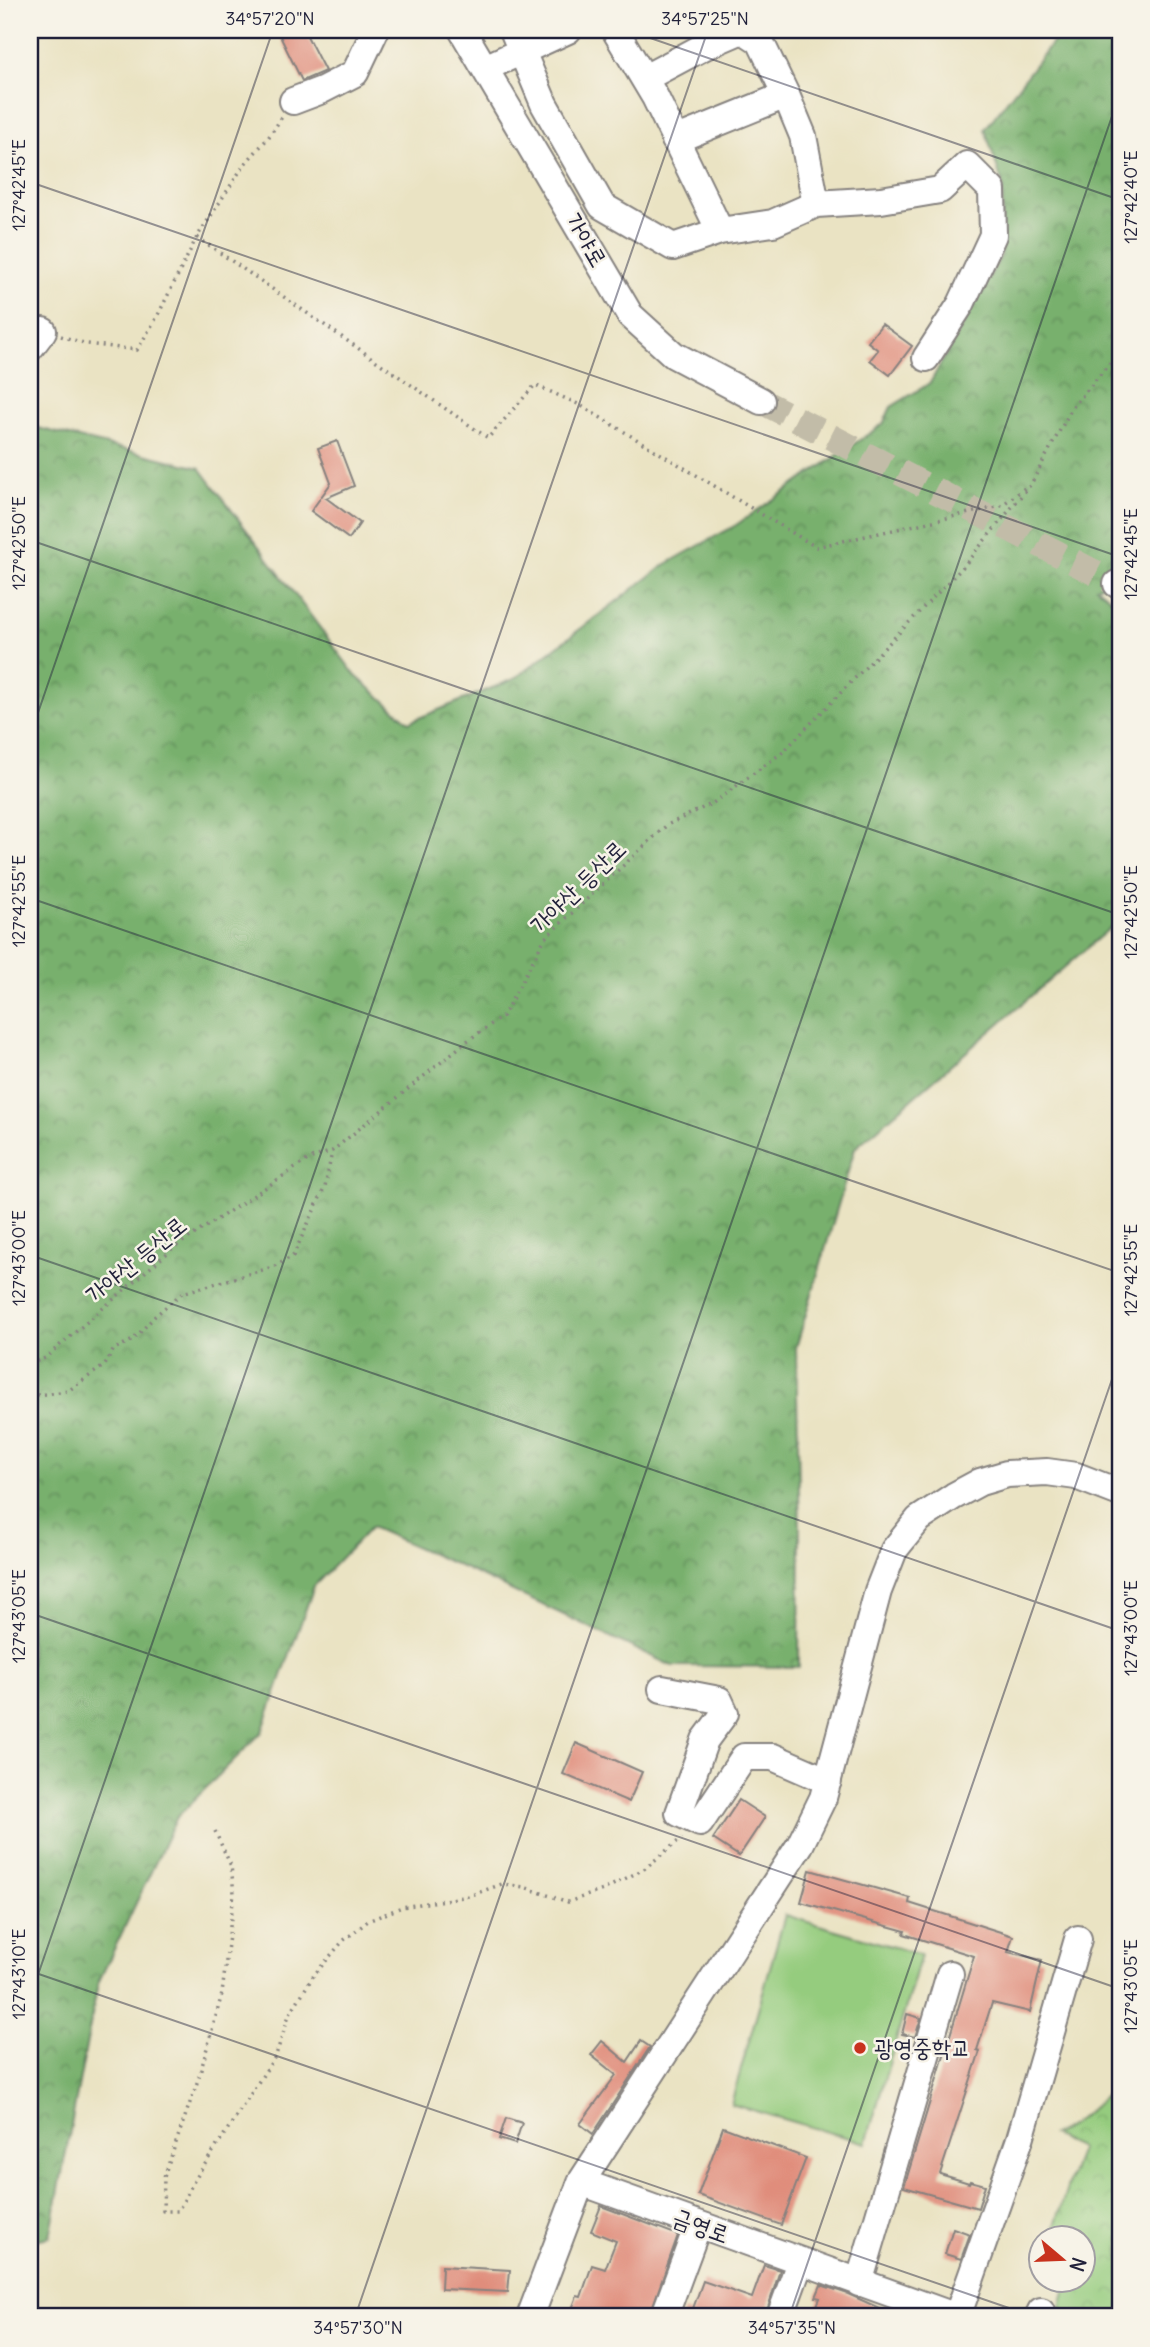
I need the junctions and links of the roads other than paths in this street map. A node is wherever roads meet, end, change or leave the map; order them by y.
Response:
1 (374, 30) edge
2 (462, 30) edge
3 (568, 30) edge
4 (615, 30) edge
5 (743, 30) edge
6 (517, 41) edge
7 (485, 68) junction
8 (645, 78) junction
9 (786, 95) junction
10 (293, 101) road end
11 (675, 140) junction
12 (816, 204) junction
13 (720, 231) junction
14 (926, 358) dead end
15 (761, 401) tunnel mouth
16 (1120, 1493) edge
17 (662, 1689) dead end
18 (828, 1781) junction
19 (1078, 1939) dead end
20 (950, 1974) dead end
21 (581, 2182) junction
22 (698, 2225) junction
23 (800, 2262) junction
24 (859, 2283) junction
25 (530, 2317) edge
26 (664, 2317) edge
27 (780, 2317) edge
28 (957, 2317) edge

1 - 10 street
2 - 7 street, 가야로
3 - 6 street
4 - 8 street
5 - 8 street
5 - 9 street
6 - 7 street
6 - 13 street
7 - 15 street, 가야로
8 - 11 street
9 - 11 street
9 - 12 street
11 - 13 street
12 - 13 street
12 - 14 street
16 - 18 street
17 - 18 street
18 - 21 street
19 - 28 street
20 - 24 street
21 - 22 street, 금영로
21 - 25 street
22 - 23 street, 금영로
22 - 26 street
23 - 24 street, 금영로
23 - 27 street
24 - 28 street, 금영로

